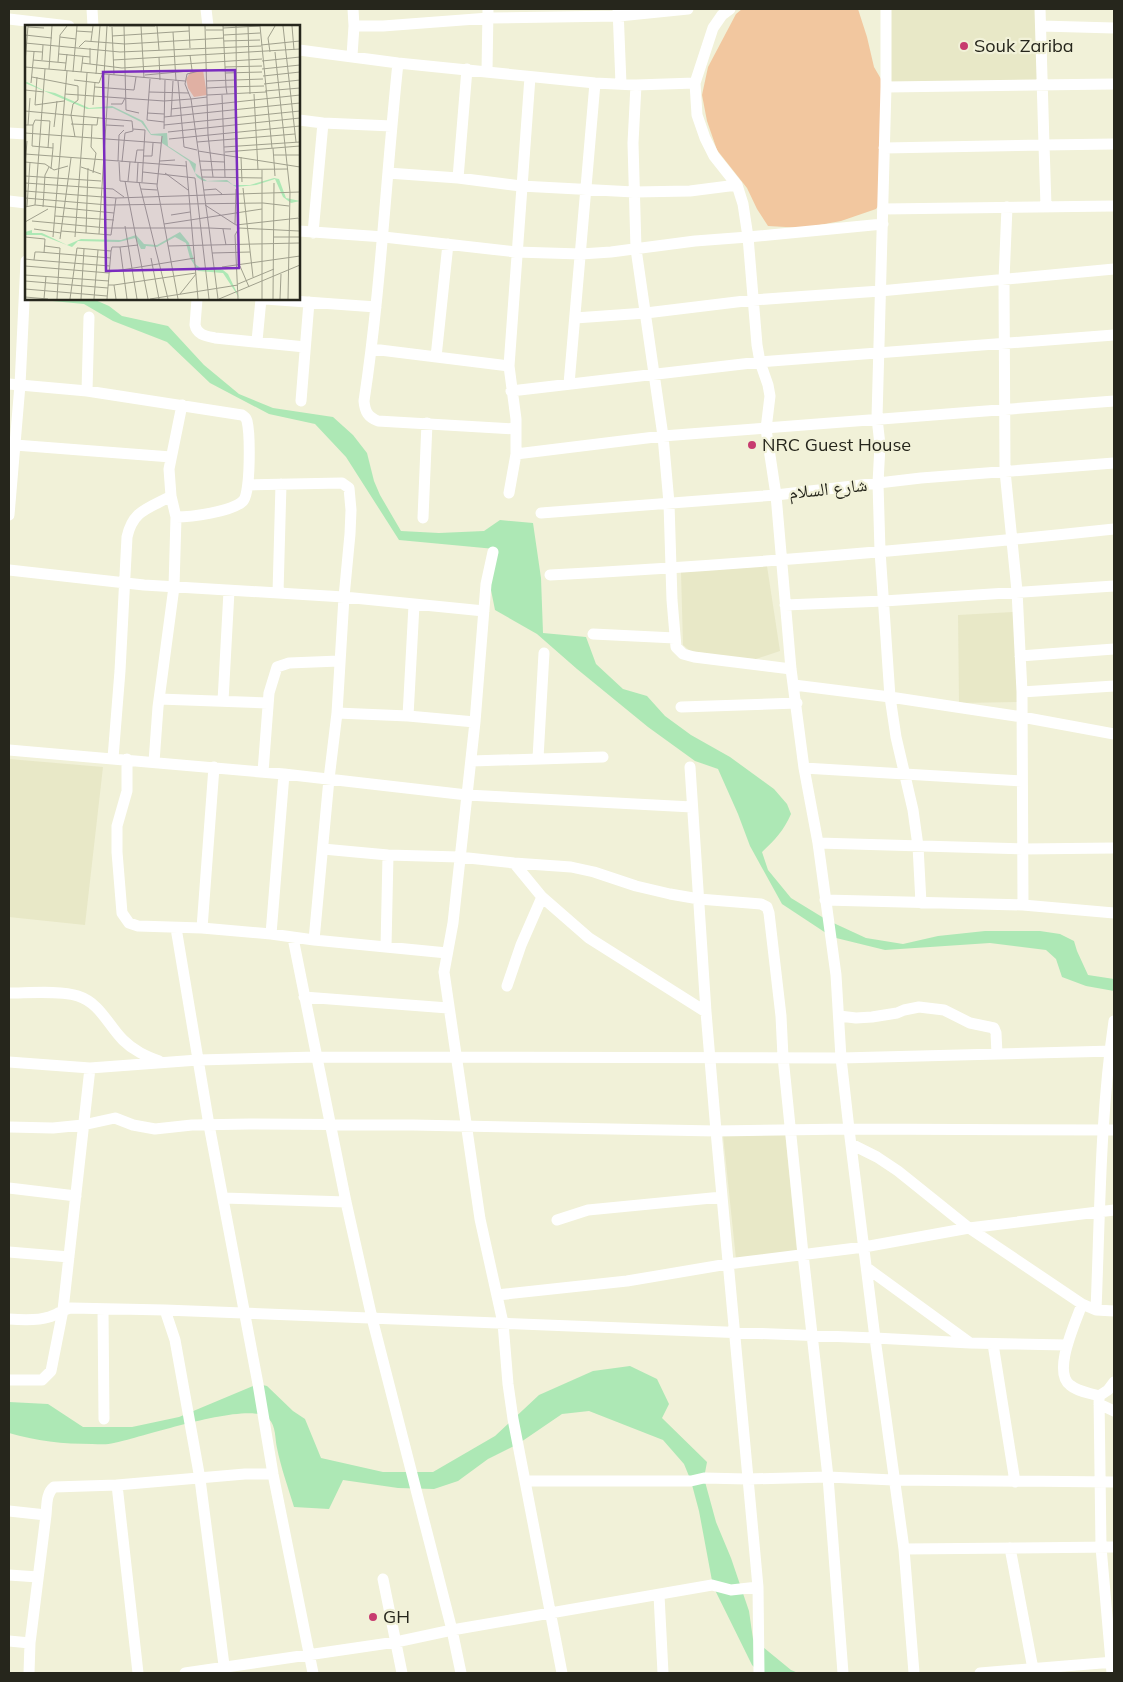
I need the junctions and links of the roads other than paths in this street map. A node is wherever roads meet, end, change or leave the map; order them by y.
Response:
1 (92, 9) edge
2 (206, 9) edge
3 (352, 9) edge
4 (688, 9) edge
5 (730, 9) edge
6 (886, 9) edge
7 (1040, 9) edge
8 (618, 12) edge
9 (488, 13) edge
10 (9, 19) edge
11 (48, 25) edge
12 (93, 25) edge
13 (208, 25) edge
14 (354, 26) junction
15 (1040, 26) junction
16 (1114, 28) edge
17 (300, 50) edge
18 (352, 56) junction
19 (398, 63) junction
20 (467, 69) junction
21 (487, 72) junction
22 (530, 77) junction
23 (594, 83) junction
24 (695, 83) junction
25 (621, 84) junction
26 (1114, 84) edge
27 (636, 85) junction
28 (1042, 85) junction
29 (886, 87) junction
30 (300, 120) edge
31 (323, 123) junction
32 (392, 126) junction
33 (9, 132) edge
34 (25, 134) edge
35 (1114, 144) edge
36 (1044, 145) junction
37 (884, 148) junction
38 (388, 173) junction
39 (458, 178) junction
40 (737, 185) junction
41 (521, 186) junction
42 (586, 189) junction
43 (634, 192) junction
44 (9, 201) edge
45 (25, 203) edge
46 (1046, 206) junction
47 (1114, 206) edge
48 (1006, 207) junction
49 (883, 209) junction
50 (883, 224) junction
51 (300, 231) edge
52 (313, 233) junction
53 (384, 237) junction
54 (748, 237) junction
55 (448, 244) junction
56 (636, 249) junction
57 (516, 252) junction
58 (581, 254) junction
59 (1114, 269) edge
60 (25, 271) edge
61 (1004, 280) junction
62 (880, 291) junction
63 (197, 300) edge
64 (263, 300) edge
65 (278, 300) edge
66 (753, 300) junction
67 (309, 302) junction
68 (376, 307) junction
69 (646, 313) junction
70 (89, 318) dead end
71 (575, 318) junction
72 (1114, 335) edge
73 (257, 341) junction
74 (1005, 344) junction
75 (305, 347) junction
76 (372, 349) junction
77 (878, 353) junction
78 (436, 357) junction
79 (760, 362) junction
80 (509, 366) junction
81 (655, 375) junction
82 (569, 384) junction
83 (14, 385) edge
84 (87, 391) junction
85 (511, 391) junction
86 (301, 401) dead end
87 (1114, 401) edge
88 (182, 405) junction
89 (1006, 410) junction
90 (877, 418) junction
91 (427, 423) junction
92 (516, 429) junction
93 (766, 429) junction
94 (663, 436) junction
95 (15, 446) junction
96 (516, 454) junction
97 (171, 457) junction
98 (1114, 462) edge
99 (1006, 471) junction
100 (878, 483) junction
101 (281, 484) junction
102 (248, 485) junction
103 (509, 493) dead end
104 (776, 495) junction
105 (171, 496) junction
106 (10, 497) edge
107 (668, 503) junction
108 (541, 513) dead end
109 (9, 514) edge
110 (176, 517) junction
111 (423, 518) dead end
112 (1114, 529) edge
113 (1012, 540) junction
114 (880, 551) junction
115 (494, 552) dead end
116 (782, 560) junction
117 (672, 568) junction
118 (9, 570) edge
119 (550, 575) dead end
120 (124, 582) junction
121 (1114, 586) edge
122 (174, 587) junction
123 (229, 590) junction
124 (1017, 591) junction
125 (278, 593) junction
126 (344, 597) junction
127 (884, 601) junction
128 (414, 605) junction
129 (785, 605) junction
130 (484, 611) junction
131 (593, 634) dead end
132 (675, 638) junction
133 (1114, 649) edge
134 (544, 653) dead end
135 (1020, 656) junction
136 (340, 662) junction
137 (791, 669) junction
138 (794, 685) junction
139 (1114, 686) edge
140 (1022, 692) junction
141 (890, 697) junction
142 (159, 699) junction
143 (223, 701) junction
144 (797, 703) junction
145 (268, 704) junction
146 (681, 708) dead end
147 (337, 713) junction
148 (408, 716) junction
149 (1022, 717) junction
150 (475, 722) junction
151 (1114, 734) edge
152 (9, 750) edge
153 (604, 757) dead end
154 (113, 758) junction
155 (538, 758) junction
156 (127, 759) junction
157 (471, 761) junction
158 (154, 762) junction
159 (214, 767) junction
160 (690, 767) dead end
161 (804, 768) junction
162 (262, 772) junction
163 (284, 774) junction
164 (905, 775) junction
165 (329, 779) junction
166 (1022, 781) junction
167 (467, 795) junction
168 (692, 807) junction
169 (818, 843) junction
170 (918, 846) junction
171 (1114, 848) edge
172 (323, 849) junction
173 (1023, 849) junction
174 (388, 855) junction
175 (459, 857) junction
176 (514, 863) junction
177 (542, 897) junction
178 (699, 899) junction
179 (825, 900) junction
180 (921, 903) junction
181 (1023, 906) junction
182 (1114, 913) edge
183 (176, 928) junction
184 (202, 928) junction
185 (270, 934) junction
186 (293, 938) junction
187 (314, 940) junction
188 (386, 947) junction
189 (447, 953) junction
190 (507, 986) dead end
191 (9, 993) edge
192 (304, 997) junction
193 (448, 1008) junction
194 (706, 1012) junction
195 (839, 1016) junction
196 (1114, 1021) edge
197 (1112, 1051) edge
198 (997, 1054) junction
199 (710, 1056) junction
200 (318, 1057) junction
201 (456, 1057) junction
202 (783, 1057) junction
203 (841, 1058) junction
204 (198, 1060) junction
205 (9, 1062) edge
206 (163, 1063) junction
207 (90, 1068) junction
208 (209, 1125) junction
209 (331, 1125) junction
210 (467, 1125) junction
211 (83, 1126) junction
212 (9, 1127) edge
213 (849, 1129) junction
214 (790, 1130) junction
215 (1109, 1130) edge
216 (716, 1131) junction
217 (851, 1144) junction
218 (9, 1188) edge
219 (76, 1196) junction
220 (722, 1197) junction
221 (223, 1198) junction
222 (346, 1202) junction
223 (1114, 1210) edge
224 (1100, 1212) junction
225 (557, 1220) dead end
226 (969, 1228) junction
227 (864, 1247) junction
228 (9, 1252) edge
229 (803, 1254) junction
230 (69, 1257) junction
231 (728, 1264) junction
232 (867, 1268) junction
233 (498, 1294) junction
234 (1082, 1304) junction
235 (103, 1309) junction
236 (63, 1310) junction
237 (165, 1310) junction
238 (244, 1312) junction
239 (1108, 1313) edge
240 (372, 1318) junction
241 (9, 1319) edge
242 (503, 1323) junction
243 (734, 1333) junction
244 (812, 1336) junction
245 (875, 1338) junction
246 (970, 1343) junction
247 (993, 1344) junction
248 (1066, 1345) junction
249 (9, 1380) edge
250 (1114, 1382) edge
251 (1099, 1400) junction
252 (1114, 1411) edge
253 (104, 1419) dead end
254 (273, 1474) junction
255 (828, 1477) junction
256 (200, 1478) junction
257 (747, 1479) junction
258 (894, 1480) junction
259 (525, 1481) junction
260 (1015, 1482) junction
261 (1100, 1482) junction
262 (1114, 1482) edge
263 (117, 1485) junction
264 (9, 1511) edge
265 (46, 1514) junction
266 (1101, 1547) junction
267 (1114, 1547) edge
268 (1010, 1548) junction
269 (904, 1549) junction
270 (9, 1575) edge
271 (38, 1577) junction
272 (383, 1579) dead end
273 (758, 1587) junction
274 (659, 1596) junction
275 (551, 1613) junction
276 (452, 1630) junction
277 (9, 1641) edge
278 (396, 1642) junction
279 (30, 1643) junction
280 (309, 1654) junction
281 (1112, 1666) edge
282 (1033, 1669) junction
283 (224, 1670) edge
284 (29, 1673) edge
285 (138, 1673) edge
286 (185, 1673) edge
287 (313, 1673) edge
288 (402, 1673) edge
289 (461, 1673) edge
290 (562, 1673) edge
291 (664, 1673) edge
292 (759, 1673) edge
293 (843, 1673) edge
294 (914, 1673) edge
295 (980, 1673) edge

1 - 12 street
2 - 13 street
3 - 14 street
4 - 8 street
5 - 24 street
6 - 29 street
7 - 15 street
8 - 9 street
8 - 25 street
9 - 14 street
9 - 21 street
10 - 11 street
14 - 18 street
15 - 16 street
15 - 28 street
17 - 18 street
18 - 19 street
19 - 20 street
19 - 32 street
20 - 21 street
20 - 39 street
21 - 22 street
22 - 23 street
22 - 41 street
23 - 25 street
23 - 42 street
24 - 27 street
24 - 40 street
25 - 27 street
26 - 28 street
27 - 43 street
28 - 29 street
28 - 36 street
29 - 37 street
30 - 31 street
31 - 32 street
31 - 52 street
32 - 38 street
33 - 34 street
35 - 36 street
36 - 37 street
36 - 46 street
37 - 49 street
38 - 39 street
38 - 53 street
39 - 41 street
40 - 43 street
40 - 54 street
41 - 42 street
41 - 57 street
42 - 43 street
42 - 58 street
43 - 56 street
44 - 45 street
46 - 47 street
46 - 48 street
48 - 49 street
48 - 61 street
49 - 50 street
50 - 54 street
50 - 62 street
51 - 52 street
52 - 53 street
53 - 55 street
53 - 68 street
54 - 56 street
54 - 66 street
55 - 57 street
55 - 78 street
56 - 58 street
56 - 69 street
57 - 58 street
57 - 80 street
58 - 71 street
59 - 61 street
60 - 83 street
61 - 62 street
61 - 74 street
62 - 66 street
62 - 77 street
63 - 73 street
64 - 73 street
65 - 67 street
66 - 69 street
66 - 79 street
67 - 68 street
67 - 75 street
68 - 76 street
69 - 71 street
69 - 81 street
70 - 84 street
71 - 82 street
72 - 74 street
73 - 75 street
74 - 77 street
74 - 89 street
75 - 86 street
76 - 78 street
76 - 91 street
77 - 79 street
77 - 90 street
78 - 80 street
79 - 81 street
79 - 93 street
80 - 85 street
81 - 82 street
81 - 94 street
82 - 85 street
83 - 84 street
83 - 95 street
84 - 88 street
85 - 92 street
87 - 89 street
88 - 97 street
88 - 102 street
89 - 90 street
89 - 99 street
90 - 93 street
90 - 100 street
91 - 92 street
91 - 111 street
92 - 96 street
93 - 94 street
93 - 104 street
94 - 96 street
94 - 107 street
95 - 97 street
95 - 106 street
96 - 103 street
97 - 105 street
98 - 99 street, شارع السلام
99 - 100 street, شارع السلام
99 - 113 street
100 - 104 street, شارع السلام
100 - 114 street
101 - 102 street
101 - 125 street
101 - 126 street
102 - 110 street
104 - 107 street, شارع السلام
104 - 116 street
105 - 110 street
105 - 120 street
106 - 109 street
107 - 108 street, شارع السلام
107 - 117 street
110 - 122 street
112 - 113 street
113 - 114 street
113 - 124 street
114 - 116 street
114 - 127 street
115 - 130 street
116 - 117 street
116 - 129 street
117 - 119 street
117 - 132 street
118 - 120 street
120 - 122 street
120 - 154 street
121 - 124 street
122 - 123 street
122 - 142 street
123 - 125 street
123 - 143 street
124 - 127 street
124 - 135 street
125 - 126 street
126 - 128 street
126 - 136 street
127 - 129 street
127 - 141 street
128 - 130 street
128 - 148 street
129 - 137 street
130 - 150 street
131 - 132 street
132 - 137 street
133 - 135 street
134 - 155 street
135 - 140 street
136 - 145 street
136 - 147 street
137 - 138 street
138 - 141 street
138 - 144 street
139 - 140 street
140 - 149 street
141 - 149 street
141 - 164 street
142 - 143 street
142 - 158 street
143 - 145 street
144 - 146 street
144 - 161 street
145 - 162 street
147 - 148 street
147 - 165 street
148 - 150 street
149 - 151 street
149 - 166 street
150 - 157 street
152 - 154 street
153 - 155 street
154 - 156 street
155 - 157 street
156 - 158 street
156 - 183 street
157 - 167 street
158 - 159 street
159 - 162 street
159 - 184 street
160 - 168 street
161 - 164 street
161 - 169 street
162 - 163 street
163 - 165 street
163 - 185 street
164 - 166 street
164 - 170 street
165 - 167 street
165 - 172 street
166 - 173 street
167 - 168 street
167 - 175 street
168 - 178 street
169 - 170 street
169 - 179 street
170 - 173 street
170 - 180 street
171 - 173 street
172 - 174 street
172 - 187 street
173 - 181 street
174 - 175 street
174 - 188 street
175 - 176 street
175 - 189 street
176 - 177 street
176 - 178 street
177 - 190 street
177 - 194 street
178 - 194 street
178 - 202 street
179 - 180 street
179 - 195 street
180 - 181 street
181 - 182 street
183 - 184 street
183 - 204 street
184 - 185 street
185 - 186 street
186 - 187 street
186 - 192 street
187 - 188 street
188 - 189 street
189 - 193 street
191 - 206 street
192 - 193 street
192 - 200 street
193 - 201 street
194 - 199 street
195 - 198 street
195 - 203 street
196 - 197 street
197 - 198 street
197 - 215 street
198 - 203 street
199 - 201 street
199 - 202 street
199 - 216 street
200 - 201 street
200 - 204 street
200 - 209 street
201 - 210 street
202 - 203 street
202 - 214 street
203 - 213 street
204 - 206 street
204 - 208 street
205 - 207 street
206 - 207 street
207 - 211 street
208 - 209 street
208 - 211 street
208 - 221 street
209 - 210 street
209 - 222 street
210 - 216 street
210 - 233 street
211 - 212 street
211 - 219 street
213 - 214 street
213 - 215 street
213 - 217 street
214 - 216 street
214 - 229 street
215 - 224 street
216 - 220 street
217 - 226 street
217 - 227 street
218 - 219 street
219 - 230 street
220 - 225 street
220 - 231 street
221 - 222 street
221 - 238 street
222 - 240 street
223 - 224 street
224 - 226 street
224 - 239 street
226 - 227 street
226 - 234 street
227 - 229 street
227 - 232 street
228 - 230 street
229 - 231 street
229 - 244 street
230 - 236 street
231 - 233 street
231 - 243 street
232 - 245 street
232 - 246 street
233 - 242 street
234 - 239 street
234 - 248 street
235 - 236 street
235 - 237 street
235 - 253 street
236 - 241 street
236 - 249 street
237 - 238 street
237 - 256 street
238 - 240 street
238 - 254 street
240 - 242 street
240 - 276 street
242 - 243 street
242 - 259 street
243 - 244 street
243 - 257 street
244 - 245 street
244 - 255 street
245 - 246 street
245 - 258 street
246 - 247 street
247 - 248 street
247 - 260 street
248 - 251 street
250 - 251 street
251 - 252 street
251 - 261 street
254 - 256 street
254 - 280 street
255 - 257 street
255 - 258 street
255 - 293 street
256 - 263 street
256 - 283 street
257 - 259 street
257 - 273 street
258 - 260 street
258 - 269 street
259 - 275 street
260 - 261 street
261 - 262 street
261 - 266 street
263 - 265 street
263 - 285 street
264 - 265 street
265 - 271 street
266 - 267 street
266 - 268 street
266 - 281 street
268 - 269 street
268 - 282 street
269 - 294 street
270 - 271 street
271 - 279 street
272 - 278 street
273 - 274 street
273 - 292 street
274 - 275 street
274 - 291 street
275 - 276 street
275 - 290 street
276 - 278 street
276 - 289 street
277 - 279 street
278 - 280 street
278 - 288 street
279 - 284 street
280 - 283 street
280 - 287 street
281 - 282 street
282 - 295 street
283 - 286 street

